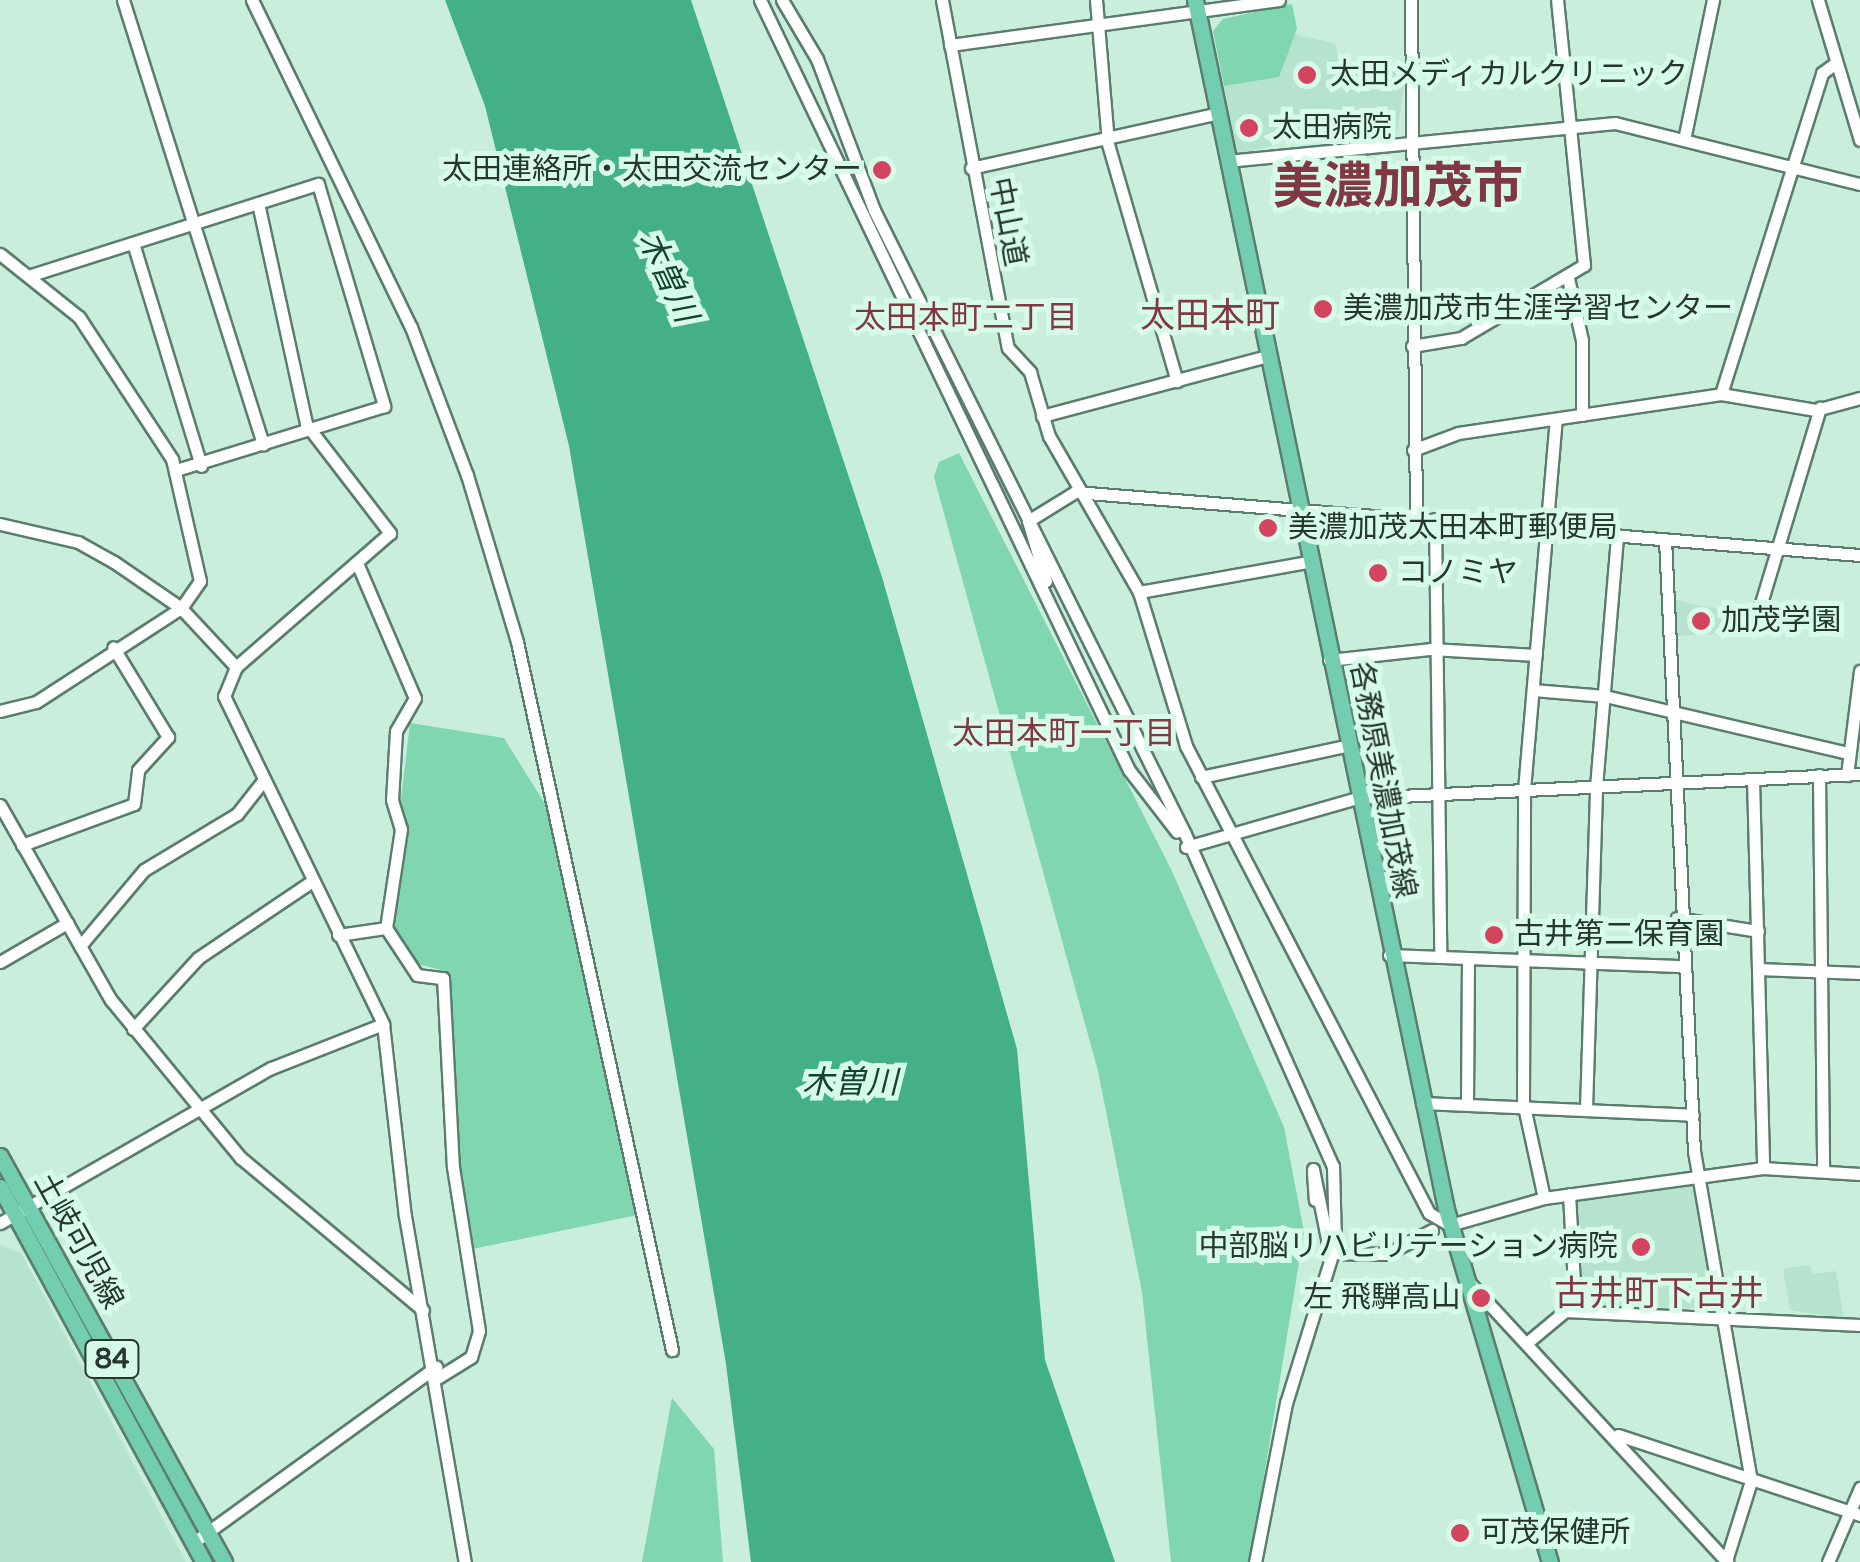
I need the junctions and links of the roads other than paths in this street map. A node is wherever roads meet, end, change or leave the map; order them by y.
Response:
1 (123, 0) edge
2 (252, 0) edge
3 (760, 0) edge
4 (782, 0) edge
5 (942, 0) edge
6 (1096, 0) edge
7 (1195, 0) edge
8 (1279, 0) edge
9 (1411, 0) edge
10 (1556, 0) edge
11 (1714, 0) edge
12 (1818, 0) edge
13 (1198, 17) junction
14 (1096, 20) junction
15 (950, 45) junction
16 (1836, 64) junction
17 (1218, 113) junction
18 (1573, 125) junction
19 (1685, 135) junction
20 (1412, 140) junction
21 (1860, 140) edge
22 (1108, 144) junction
23 (1228, 161) junction
24 (1797, 164) junction
25 (971, 168) junction
26 (1860, 184) edge
27 (258, 204) junction
28 (194, 224) junction
29 (0, 238) edge
30 (133, 244) junction
31 (4, 259) edge
32 (31, 276) junction
33 (1568, 278) junction
34 (1412, 346) junction
35 (1268, 356) junction
36 (1177, 381) junction
37 (1721, 394) junction
38 (1860, 398) edge
39 (1820, 408) junction
40 (1582, 414) junction
41 (1042, 416) junction
42 (1556, 420) junction
43 (312, 430) junction
44 (262, 444) junction
45 (1413, 450) junction
46 (201, 466) junction
47 (176, 470) junction
48 (1082, 492) junction
49 (1295, 510) junction
50 (1416, 518) junction
51 (1434, 519) junction
52 (1028, 522) junction
53 (0, 524) edge
54 (1548, 530) junction
55 (1617, 535) junction
56 (1665, 540) junction
57 (1780, 549) junction
58 (1860, 555) edge
59 (1308, 562) junction
60 (357, 563) junction
61 (1140, 592) junction
62 (1047, 597) junction
63 (181, 608) junction
64 (1755, 623) dead end
65 (113, 647) junction
66 (1432, 649) junction
67 (1536, 655) junction
68 (1330, 660) junction
69 (236, 666) junction
70 (1860, 671) edge
71 (1533, 690) junction
72 (1604, 696) junction
73 (0, 711) edge
74 (1670, 716) junction
75 (1346, 746) junction
76 (1848, 753) junction
77 (1854, 774) edge
78 (1818, 775) junction
79 (1201, 776) junction
80 (1753, 779) junction
81 (263, 781) junction
82 (1672, 783) junction
83 (1596, 787) junction
84 (1524, 790) junction
85 (1438, 794) junction
86 (1357, 798) junction
87 (0, 805) edge
88 (1232, 830) junction
89 (22, 845) junction
90 (1189, 852) junction
91 (309, 883) junction
92 (1677, 918) junction
93 (67, 923) junction
94 (386, 928) junction
95 (1758, 931) junction
96 (338, 935) junction
97 (80, 946) junction
98 (1389, 955) junction
99 (1440, 957) junction
100 (1468, 958) junction
101 (1522, 960) junction
102 (0, 962) edge
103 (1592, 963) junction
104 (1678, 966) junction
105 (1758, 969) junction
106 (1815, 972) junction
107 (1860, 973) edge
108 (383, 1024) junction
109 (132, 1029) junction
110 (1466, 1102) junction
111 (1523, 1102) junction
112 (1422, 1103) junction
113 (1586, 1108) junction
114 (203, 1112) junction
115 (1693, 1115) junction
116 (0, 1156) edge
117 (1762, 1168) junction
118 (1824, 1170) junction
119 (1860, 1174) edge
120 (1698, 1176) junction
121 (0, 1187) edge
122 (1569, 1194) junction
123 (1544, 1198) junction
124 (1315, 1200) dead end
125 (14, 1216) edge
126 (1450, 1225) junction
127 (1432, 1230) dead end
128 (1330, 1253) junction
129 (1467, 1280) junction
130 (423, 1310) junction
131 (1565, 1311) junction
132 (1722, 1313) junction
133 (1860, 1325) edge
134 (1529, 1341) junction
135 (672, 1350) dead end
136 (437, 1372) junction
137 (1614, 1434) junction
138 (1751, 1481) junction
139 (1860, 1488) edge
140 (1854, 1514) edge
141 (210, 1533) junction
142 (194, 1542) junction
143 (1727, 1561) edge
144 (204, 1562) edge
145 (224, 1562) edge
146 (465, 1562) edge
147 (1255, 1562) edge
148 (1550, 1562) edge
149 (1828, 1562) edge

1 - 28 street
2 - 135 street
3 - 62 street
4 - 52 street
5 - 15 street, 中山道
6 - 14 street
7 - 13 main road, 各務原美濃加茂線
8 - 13 street
9 - 20 street
10 - 18 street
11 - 19 street
12 - 16 street
13 - 14 street
13 - 17 main road, 各務原美濃加茂線
14 - 15 street
14 - 22 street
15 - 25 street, 中山道
16 - 21 street
16 - 24 street
17 - 22 street
17 - 23 main road, 各務原美濃加茂線
18 - 19 street
18 - 20 street
18 - 33 street
19 - 24 street
20 - 23 street
20 - 34 street
22 - 25 street
22 - 36 street
23 - 35 main road, 各務原美濃加茂線
24 - 26 street
24 - 37 street
25 - 41 street, 中山道
27 - 28 street
27 - 43 street
27 - 43 street
28 - 30 street
28 - 44 street
29 - 31 street
30 - 32 street
30 - 46 street
31 - 32 street
32 - 47 street
33 - 34 street
33 - 40 street
34 - 45 street
35 - 36 street
35 - 49 main road, 各務原美濃加茂線
36 - 41 street
37 - 39 street
37 - 40 street
38 - 39 street
39 - 57 street
40 - 42 street
41 - 48 street, 中山道
42 - 45 street
42 - 54 street
43 - 44 street
43 - 60 street
44 - 46 street
45 - 50 street
46 - 47 street
47 - 63 street
48 - 49 street
48 - 52 street
48 - 61 street, 中山道
49 - 50 street
49 - 59 main road, 各務原美濃加茂線
50 - 51 street
51 - 54 street
51 - 66 street
52 - 62 street
52 - 90 street
53 - 63 street
54 - 55 street
54 - 67 street
55 - 56 street
55 - 72 street
56 - 57 street
56 - 74 street
57 - 58 street
57 - 64 street
59 - 61 street
59 - 68 main road, 各務原美濃加茂線
60 - 69 street
60 - 94 street
61 - 79 street, 中山道
62 - 90 street
63 - 65 street
63 - 69 street
65 - 73 street
65 - 89 street
66 - 67 street
66 - 68 street
66 - 85 street
67 - 71 street
68 - 75 main road, 各務原美濃加茂線
69 - 81 street
70 - 76 street
71 - 72 street
71 - 84 street
72 - 74 street
72 - 83 street
74 - 76 street
74 - 82 street
75 - 79 street
75 - 86 main road, 各務原美濃加茂線
76 - 77 street
77 - 78 street
78 - 80 street
78 - 106 street
79 - 88 street, 中山道
80 - 82 street
80 - 95 street
81 - 91 street
81 - 97 street
82 - 83 street
82 - 92 street
83 - 84 street
83 - 103 street
84 - 85 street
84 - 101 street
85 - 86 street
85 - 99 street
86 - 88 street
86 - 98 main road, 各務原美濃加茂線
87 - 89 street
88 - 90 street
88 - 126 street, 中山道
89 - 93 street
90 - 128 street
91 - 96 street
91 - 109 street
92 - 95 street
92 - 104 street
93 - 97 street
93 - 102 street
94 - 96 street
94 - 136 street
95 - 105 street
96 - 108 street
97 - 109 street
98 - 99 street
98 - 112 main road, 各務原美濃加茂線
99 - 100 street
100 - 101 street
100 - 110 street
101 - 103 street
101 - 111 street
103 - 104 street
103 - 113 street
104 - 115 street
105 - 106 street
105 - 117 street
106 - 107 street
106 - 118 street
108 - 114 street
108 - 130 street
109 - 114 street
110 - 111 street
110 - 112 street
111 - 113 street
111 - 123 street
112 - 126 main road, 各務原美濃加茂線
113 - 115 street
114 - 125 street
114 - 130 street
115 - 120 street
116 - 125 main road, 土岐可児線 / 84
117 - 118 street
117 - 120 street
118 - 119 street
120 - 122 street
120 - 132 street
121 - 125 main road, 土岐可児線 / 84
122 - 123 street
122 - 131 street
123 - 126 street
124 - 128 street
125 - 141 main road, 土岐可児線 / 84
125 - 142 main road, 土岐可児線 / 84
126 - 129 main road, 各務原美濃加茂線
127 - 128 street
128 - 147 street
129 - 134 street
129 - 148 main road, 各務原美濃加茂線
130 - 136 street
131 - 132 street
131 - 134 street
132 - 133 street
132 - 138 street
134 - 137 street
136 - 141 street
136 - 146 street
137 - 138 street
137 - 143 street
138 - 140 street
138 - 143 street
139 - 140 street
140 - 149 street
141 - 142 street
141 - 145 main road, 土岐可児線 / 84
142 - 144 main road, 土岐可児線 / 84

